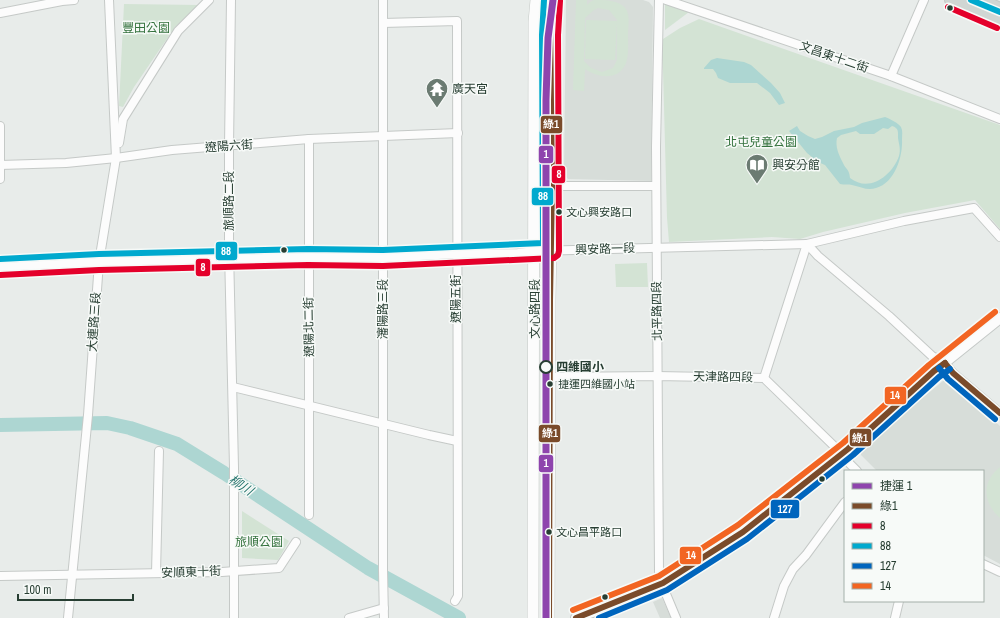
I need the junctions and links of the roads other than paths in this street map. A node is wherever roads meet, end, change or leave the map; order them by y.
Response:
1 (74, 0) edge
2 (109, 0) edge
3 (210, 0) edge
4 (231, 0) edge
5 (383, 0) edge
6 (536, 0) edge
7 (552, 0) edge
8 (659, 0) edge
9 (666, 0) edge
10 (924, 0) edge
11 (952, 0) edge
12 (980, 0) edge
13 (1000, 9) edge
14 (0, 13) edge
15 (1000, 21) edge
16 (383, 23) junction
17 (891, 76) junction
18 (1000, 119) edge
19 (0, 126) edge
20 (458, 133) junction
21 (382, 137) junction
22 (309, 139) junction
23 (229, 146) junction
24 (116, 158) junction
25 (0, 165) edge
26 (0, 179) edge
27 (552, 186) junction
28 (656, 186) junction
29 (1000, 237) edge
30 (808, 244) junction
31 (656, 247) junction
32 (535, 251) junction
33 (551, 251) junction
34 (456, 254) junction
35 (308, 257) junction
36 (383, 258) junction
37 (229, 259) junction
38 (99, 262) junction
39 (0, 267) edge
40 (1000, 318) edge
41 (945, 364) junction
42 (657, 376) junction
43 (550, 377) junction
44 (764, 378) junction
45 (233, 386) junction
46 (310, 406) junction
47 (1000, 413) edge
48 (384, 423) junction
49 (457, 441) junction
50 (159, 451) dead end
51 (841, 455) junction
52 (857, 470) edge
53 (844, 503) edge
54 (309, 515) dead end
55 (296, 542) dead end
56 (984, 564) edge
57 (233, 570) junction
58 (1000, 572) edge
59 (156, 573) junction
60 (72, 574) junction
61 (0, 576) edge
62 (663, 583) junction
63 (456, 601) dead end
64 (899, 602) edge
65 (384, 608) junction
66 (68, 618) edge
67 (234, 618) edge
68 (349, 618) edge
69 (384, 618) edge
70 (533, 618) edge
71 (549, 618) edge
72 (576, 618) edge
73 (676, 618) edge
74 (774, 618) edge
75 (895, 618) edge

1 - 14 street
2 - 24 street, 大連路三段
3 - 24 street, 大連路三段
4 - 23 street, 旅順路二段
5 - 16 street, 瀋陽路三段
6 - 32 main road, 文心路四段
7 - 27 main road, 文心路四段
8 - 28 street, 北平路四段
9 - 17 street, 文昌東十二街
10 - 17 street
11 - 15 main road
12 - 13 main road
16 - 20 street, 遼陽五街
16 - 21 street, 瀋陽路三段
17 - 18 street, 文昌東十二街
19 - 25 street
20 - 21 street, 遼陽六街
20 - 34 street, 遼陽五街
21 - 22 street, 遼陽六街
21 - 36 street, 瀋陽路三段
22 - 23 street, 遼陽六街
22 - 35 street, 遼陽北二街
23 - 24 street, 遼陽六街
23 - 37 street, 旅順路二段
24 - 25 street, 遼陽六街
24 - 38 street, 大連路三段
25 - 26 street
27 - 28 street
27 - 33 main road, 文心路四段
28 - 31 street, 北平路四段
29 - 30 street, 興安路一段
30 - 31 street, 興安路一段
30 - 41 street
30 - 44 street
31 - 33 street, 興安路一段
31 - 42 street, 北平路四段
32 - 33 street, 興安路一段
32 - 34 street, 興安路一段
32 - 70 main road, 文心路四段
33 - 43 main road, 文心路四段
34 - 36 street, 興安路一段
34 - 49 street, 遼陽五街
35 - 36 street, 興安路一段
35 - 37 street, 興安路一段
35 - 46 street, 遼陽北二街
36 - 48 street, 瀋陽路三段
37 - 38 street, 興安路一段
37 - 45 street, 旅順路二段
38 - 39 street, 興安路一段
38 - 60 street, 大連路三段
40 - 41 street
41 - 47 street
41 - 51 street
42 - 43 street, 天津路四段
42 - 44 street, 天津路四段
42 - 62 street, 北平路四段
43 - 71 main road, 文心路四段
44 - 51 street, 天津路四段
45 - 46 street
45 - 57 street, 旅順路二段
46 - 48 street
46 - 54 street, 遼陽北二街
48 - 49 street
48 - 65 street, 瀋陽路三段
49 - 63 street, 遼陽五街
50 - 59 street
51 - 52 street, 天津路四段
51 - 62 street
53 - 74 street
55 - 57 street, 安順東十街
56 - 58 street
57 - 59 street, 安順東十街
57 - 67 street
59 - 60 street, 安順東十街
60 - 61 street, 安順東十街
60 - 66 street
62 - 72 street
62 - 73 street, 北平路四段
64 - 75 street
65 - 68 street
65 - 69 street

